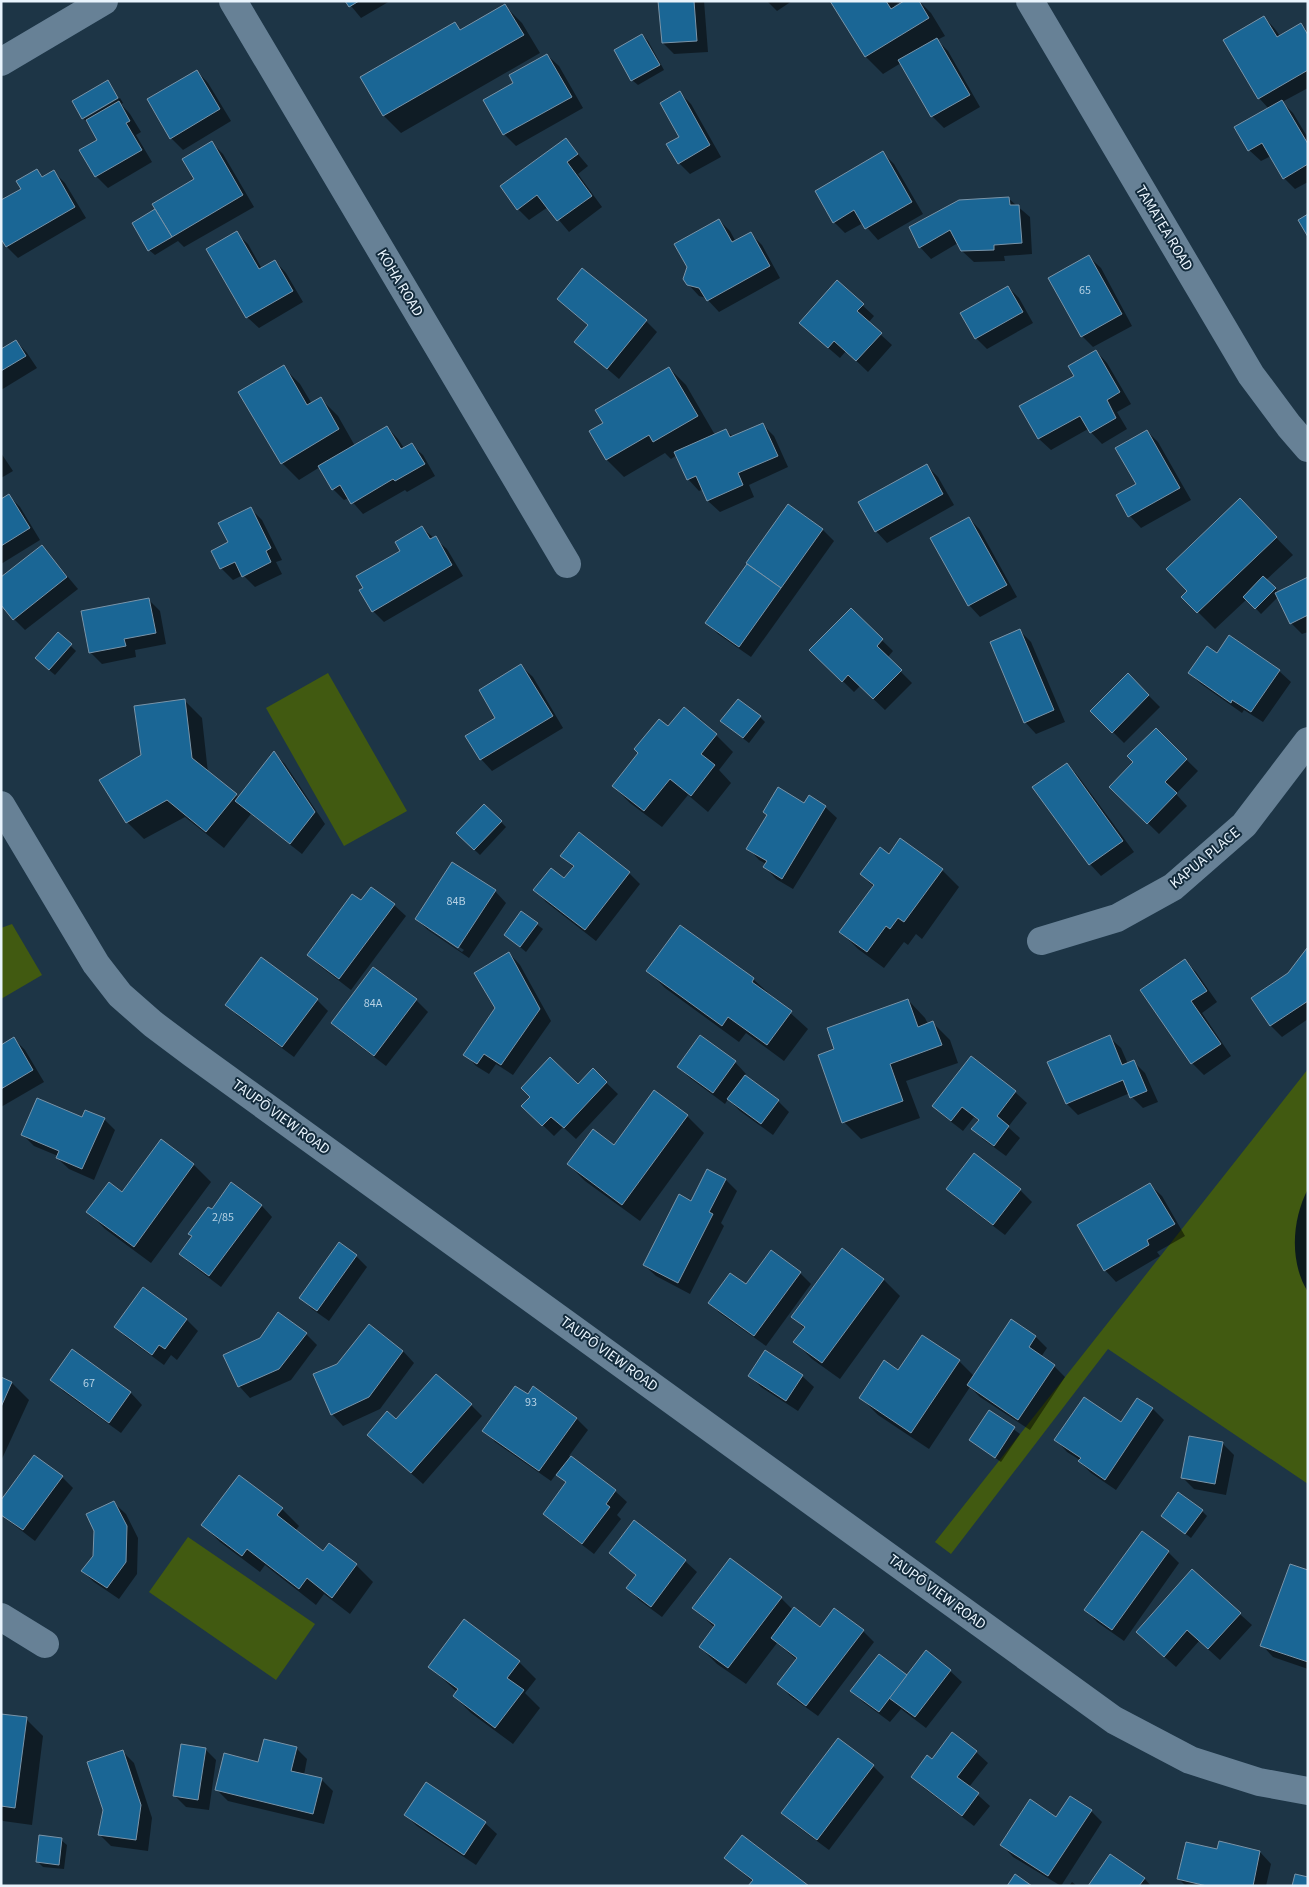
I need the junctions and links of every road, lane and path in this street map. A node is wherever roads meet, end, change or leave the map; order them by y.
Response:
1 (104, 1) edge
2 (233, 1) edge
3 (1030, 1) edge
4 (1, 62) edge
5 (1308, 448) edge
6 (568, 564) dead end
7 (1308, 740) edge
8 (1, 805) edge
9 (1041, 940) dead end
10 (1, 1617) edge
11 (45, 1644) dead end
12 (1308, 1791) edge

1 - 4 street
2 - 6 street, KOHA ROAD
3 - 5 street, TAMATEA ROAD
7 - 9 street, KAPUA PLACE
8 - 12 street, TAUPŌ VIEW ROAD
10 - 11 street

